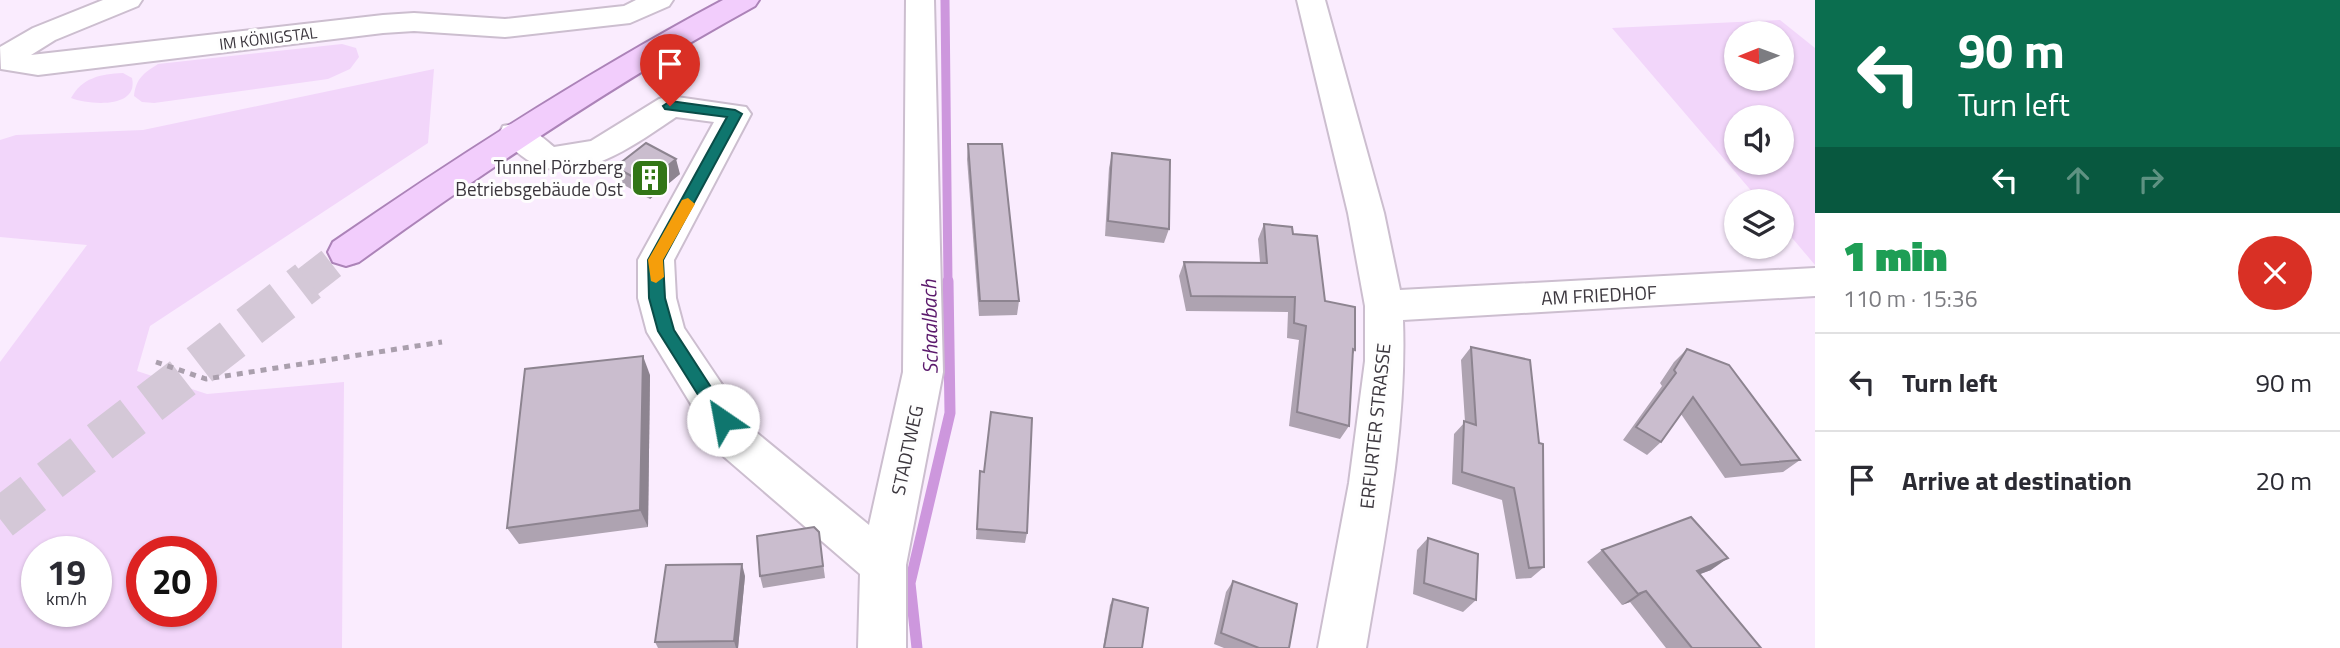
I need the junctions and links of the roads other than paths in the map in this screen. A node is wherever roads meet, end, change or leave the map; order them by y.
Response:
1 (128, 0) edge
2 (659, 0) edge
3 (745, 0) edge
4 (920, 0) edge
5 (1311, 0) edge
6 (6, 65) edge
7 (515, 134) junction
8 (346, 252) tunnel mouth
9 (1815, 282) edge
10 (1384, 306) junction
11 (883, 565) junction
12 (882, 648) edge
13 (1342, 648) edge

1 - 6 street, IM KÖNIGSTAL
2 - 6 street, IM KÖNIGSTAL
3 - 7 main road
4 - 11 street, STADTWEG
5 - 10 street, ERFURTER STRASSE
7 - 8 main road
7 - 11 street
9 - 10 street, AM FRIEDHOF
10 - 13 street, ERFURTER STRASSE
11 - 12 street, STADTWEG

